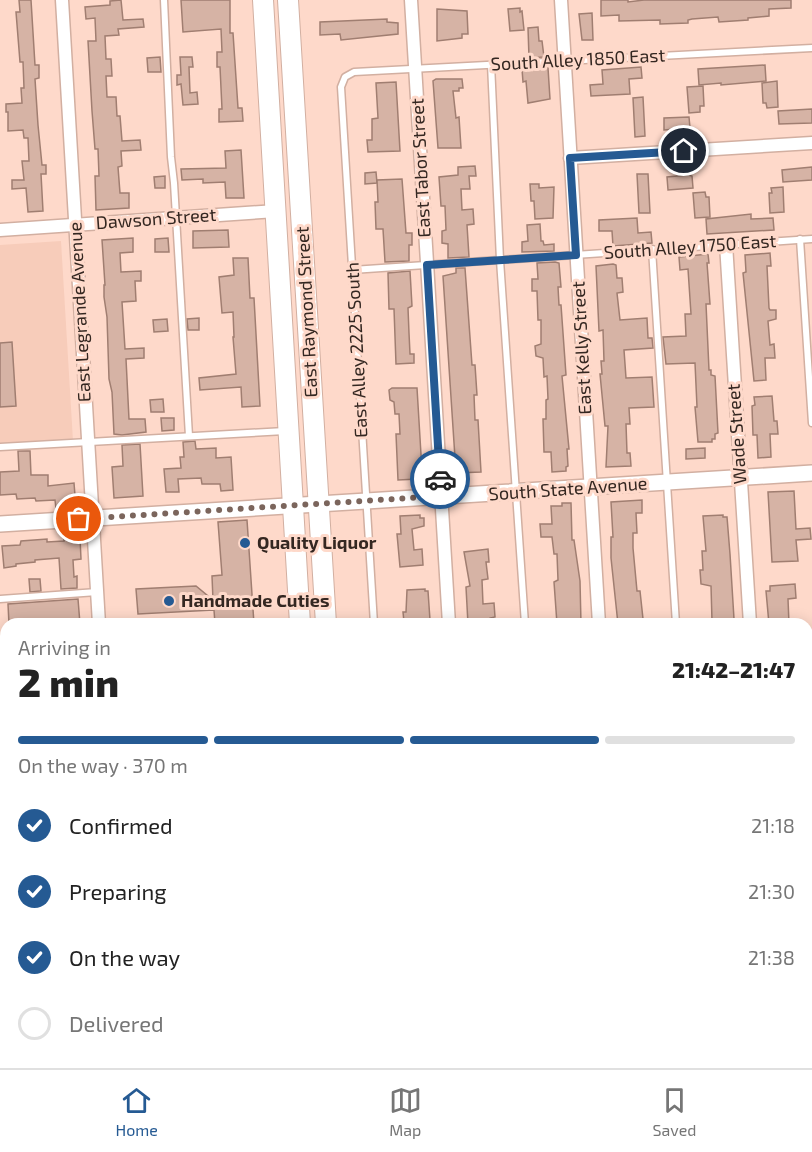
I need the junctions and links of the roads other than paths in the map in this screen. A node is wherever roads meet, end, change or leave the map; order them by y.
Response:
1 (62, 0) edge
2 (164, 0) edge
3 (263, 0) edge
4 (288, 0) edge
5 (411, 0) edge
6 (561, 0) edge
7 (812, 48) edge
8 (565, 61) junction
9 (490, 64) junction
10 (415, 68) junction
11 (345, 77) joint
12 (812, 143) edge
13 (570, 158) junction
14 (276, 211) junction
15 (176, 217) junction
16 (75, 224) junction
17 (0, 230) edge
18 (812, 239) edge
19 (800, 240) junction
20 (726, 244) junction
21 (652, 249) junction
22 (576, 255) junction
23 (500, 260) junction
24 (427, 265) junction
25 (352, 270) junction
26 (812, 423) edge
27 (289, 430) junction
28 (189, 436) junction
29 (88, 442) junction
30 (0, 447) edge
31 (812, 473) edge
32 (740, 478) junction
33 (666, 482) junction
34 (590, 487) junction
35 (516, 492) junction
36 (441, 496) junction
37 (366, 501) junction
38 (318, 504) junction
39 (293, 505) junction
40 (92, 518) junction
41 (0, 524) edge
42 (97, 592) junction
43 (0, 599) edge
44 (99, 618) edge
45 (300, 618) edge
46 (326, 618) edge
47 (374, 618) edge
48 (449, 618) edge
49 (525, 618) edge
50 (599, 618) edge
51 (676, 618) edge
52 (750, 618) edge

1 - 16 street, East Legrande Avenue
2 - 15 lane
3 - 14 main road, East Raymond Street
4 - 38 main road, East Raymond Street
5 - 10 street, East Tabor Street
6 - 8 street, East Kelly Street
7 - 8 lane, South Alley 1850 East
8 - 9 lane, South Alley 1850 East
8 - 13 street, East Kelly Street
9 - 10 lane, South Alley 1850 East
9 - 23 lane
10 - 11 lane, South Alley 1850 East
10 - 24 street, East Tabor Street
11 - 25 lane, East Alley 2225 South
12 - 13 street
13 - 22 street, East Kelly Street
14 - 15 street, Dawson Street
14 - 27 main road, East Raymond Street
15 - 16 street, Dawson Street
15 - 28 lane
16 - 17 street, Dawson Street
16 - 29 street, East Legrande Avenue
18 - 19 lane, South Alley 1750 East
19 - 20 lane, South Alley 1750 East
19 - 26 lane
20 - 21 lane, South Alley 1750 East
20 - 32 street, Wade Street
21 - 22 lane, South Alley 1750 East
21 - 33 lane
22 - 23 lane, South Alley 1750 East
22 - 34 street, East Kelly Street
23 - 24 lane, South Alley 1750 East
23 - 35 lane
24 - 25 lane, South Alley 1750 East
24 - 36 street, East Tabor Street
25 - 37 lane, East Alley 2225 South
27 - 28 lane
27 - 39 main road, East Raymond Street
28 - 29 lane
29 - 30 lane
29 - 40 street, East Legrande Avenue
31 - 32 street, South State Avenue
32 - 33 street, South State Avenue
32 - 52 street, Wade Street
33 - 34 street, South State Avenue
33 - 51 lane
34 - 35 street, South State Avenue
34 - 50 street, East Kelly Street
35 - 36 street, South State Avenue
35 - 49 lane
36 - 37 street, South State Avenue
36 - 48 street, East Tabor Street
37 - 38 street, South State Avenue
37 - 47 lane, East Alley 2225 South
38 - 39 street, South State Avenue
38 - 46 main road, East Raymond Street
39 - 40 street, South State Avenue
39 - 45 main road, East Raymond Street
40 - 41 street, South State Avenue
40 - 42 street, East Legrande Avenue
42 - 43 lane
42 - 44 street, East Legrande Avenue

